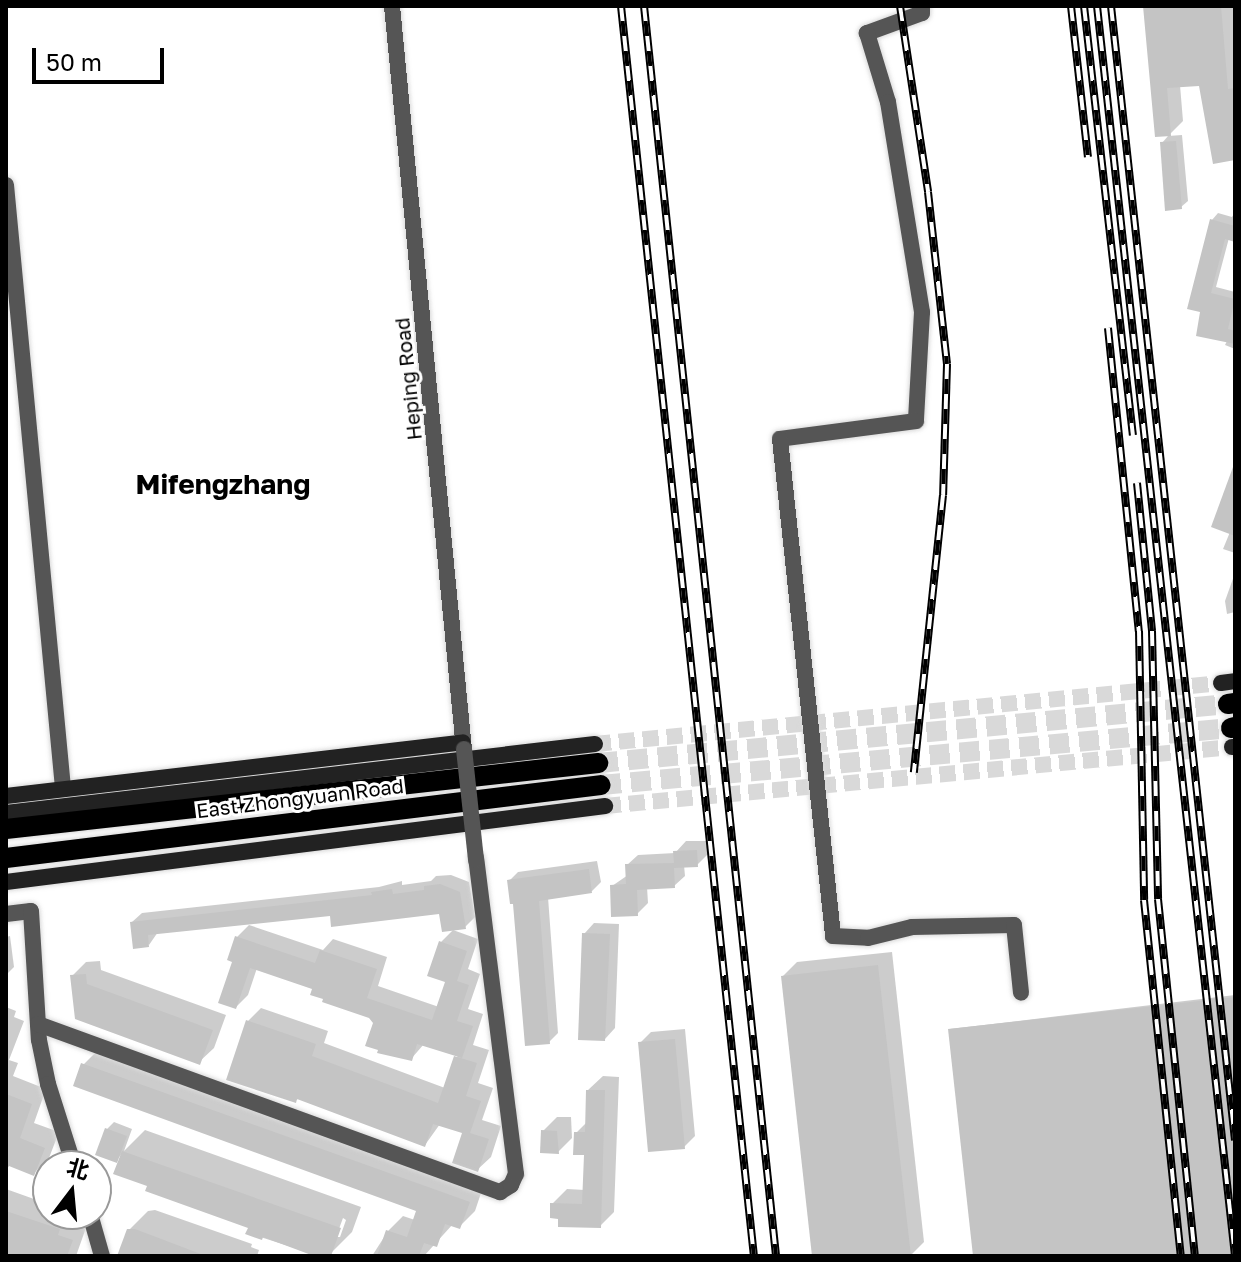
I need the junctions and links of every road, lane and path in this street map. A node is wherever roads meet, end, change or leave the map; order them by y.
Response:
1 (392, 6) edge
2 (922, 6) edge
3 (6, 185) edge
4 (463, 746) junction
5 (597, 754) joint
6 (601, 785) tunnel mouth
7 (63, 788) junction
8 (6, 796) edge
9 (605, 806) tunnel mouth
10 (6, 813) edge
11 (6, 829) edge
12 (6, 858) edge
13 (6, 882) edge
14 (6, 914) edge
15 (1021, 993) dead end
16 (38, 1024) junction
17 (69, 1150) edge
18 (95, 1230) edge
19 (102, 1256) edge

1 - 4 street, Heping Road
2 - 15 street
3 - 7 street
4 - 7 street
4 - 16 street, Heping Road, bridge
5 - 10 street
5 - 11 main road, East Zhongyuan Road
6 - 12 main road, East Zhongyuan Road
7 - 8 street
9 - 13 street
14 - 16 street
16 - 17 street
18 - 19 street

